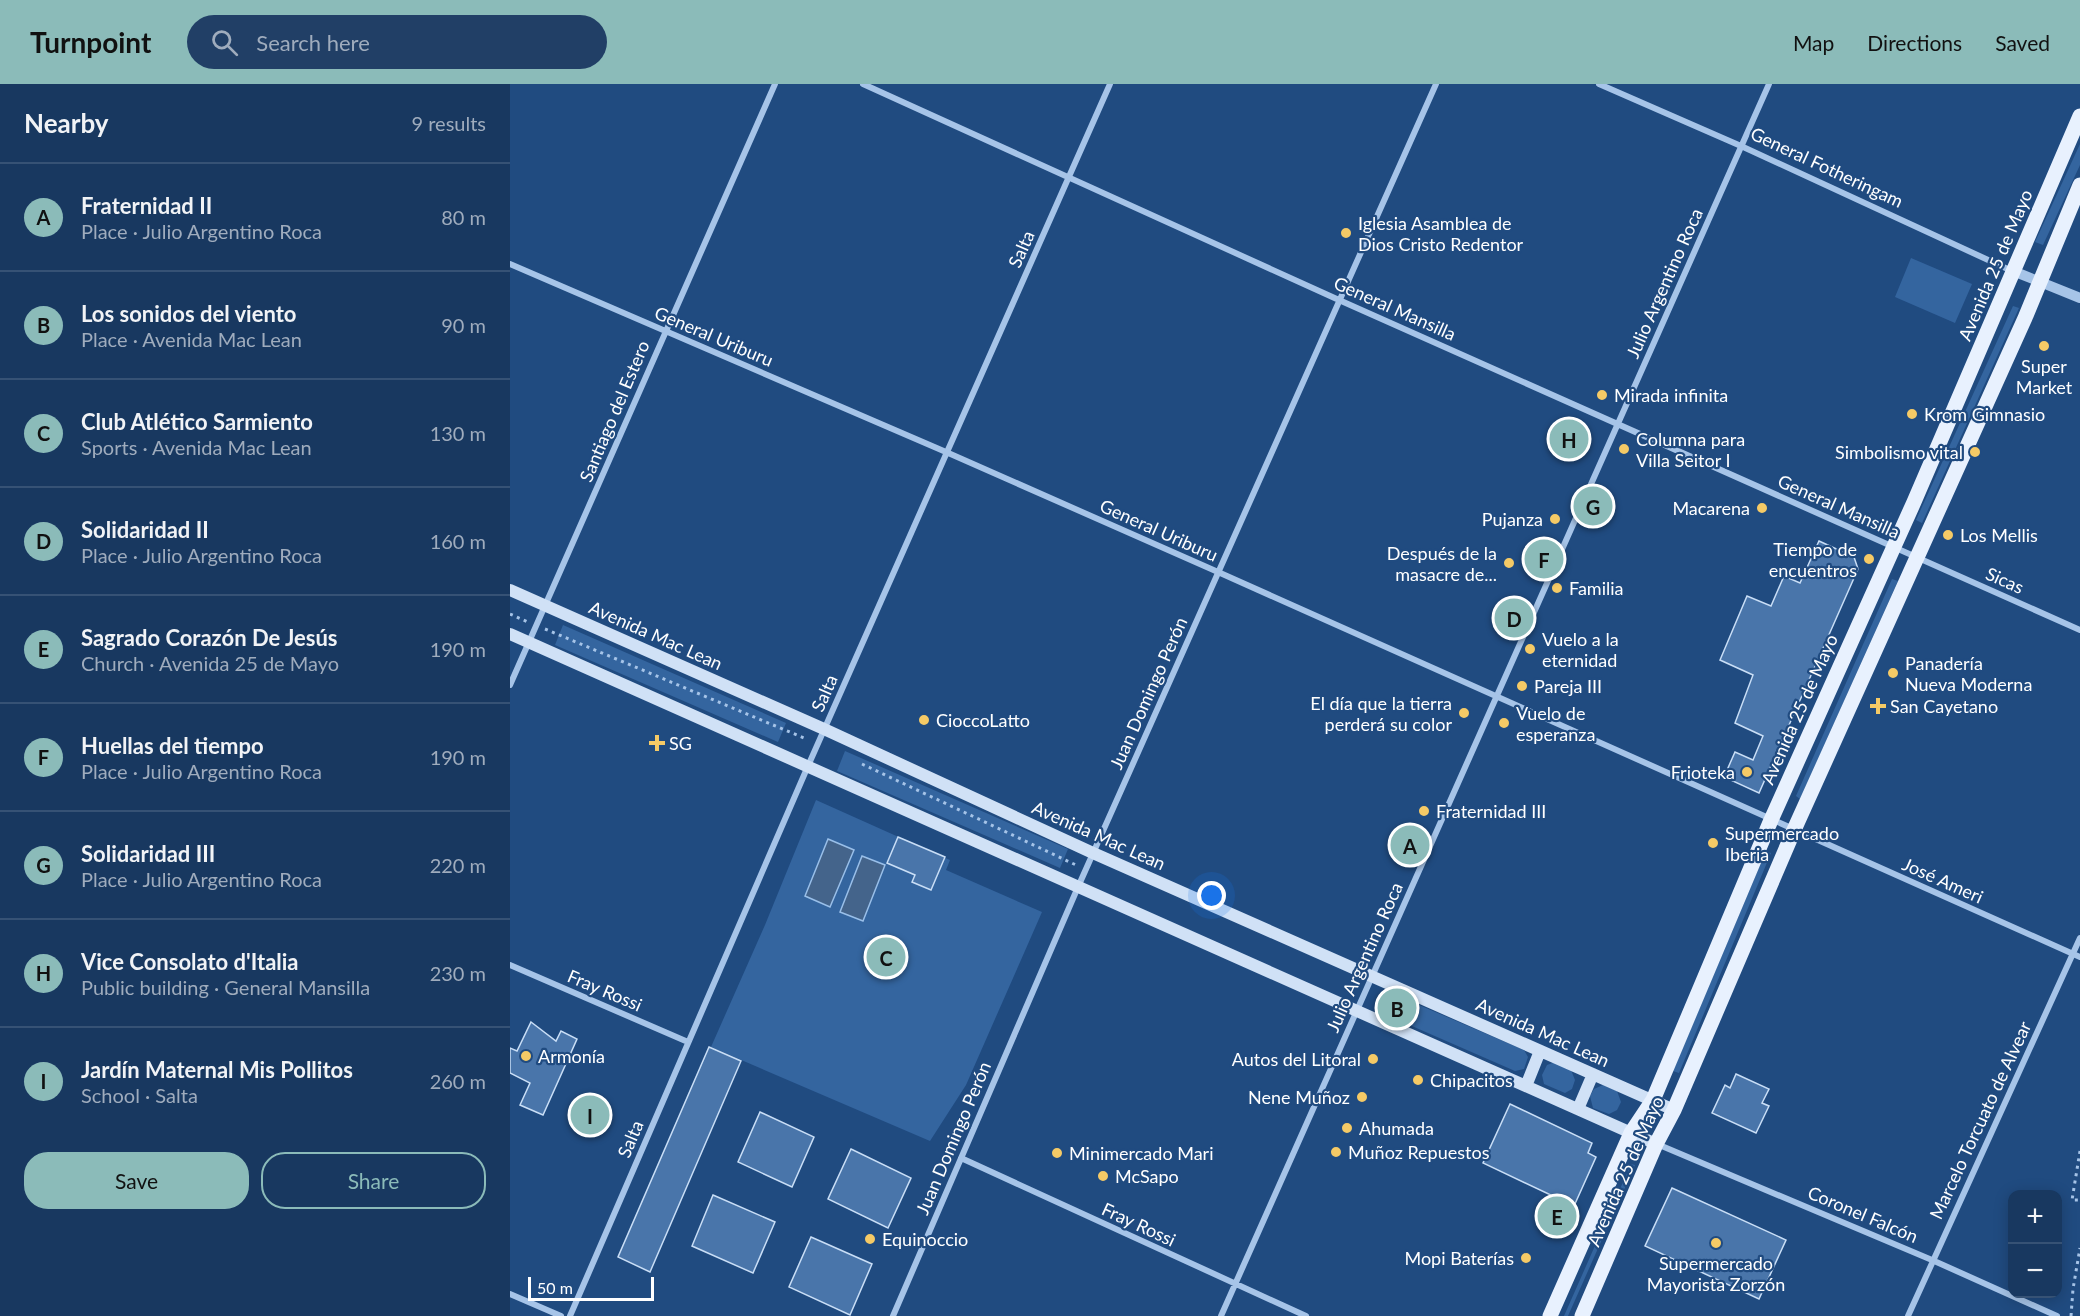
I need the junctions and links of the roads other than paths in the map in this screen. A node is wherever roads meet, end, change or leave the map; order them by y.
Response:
1 (775, 84) edge
2 (863, 84) edge
3 (1110, 84) edge
4 (1436, 84) edge
5 (1599, 84) edge
6 (1768, 84) edge
7 (2080, 116) edge
8 (1741, 146) junction
9 (1069, 178) junction
10 (2080, 185) edge
11 (510, 264) edge
12 (2013, 271) junction
13 (2040, 282) junction
14 (2080, 298) edge
15 (1339, 300) junction
16 (664, 331) junction
17 (1618, 423) junction
18 (946, 452) junction
19 (1893, 546) junction
20 (1917, 557) junction
21 (1218, 572) junction
22 (510, 590) edge
23 (546, 606) junction
24 (2080, 630) edge
25 (510, 634) edge
26 (529, 642) junction
27 (510, 685) edge
28 (1496, 697) junction
29 (824, 729) junction
30 (808, 766) junction
31 (1771, 820) junction
32 (1794, 830) junction
33 (1093, 853) junction
34 (1078, 887) junction
35 (2080, 938) edge
36 (2073, 954) junction
37 (2080, 957) edge
38 (510, 965) edge
39 (1372, 976) junction
40 (1357, 1010) junction
41 (688, 1042) junction
42 (1540, 1050) junction
43 (1593, 1074) junction
44 (1526, 1086) junction
45 (1653, 1100) junction
46 (1578, 1109) junction
47 (1674, 1110) junction
48 (1631, 1132) junction
49 (1656, 1144) junction
50 (961, 1158) junction
51 (1932, 1260) junction
52 (1234, 1284) junction
53 (510, 1294) edge
54 (561, 1316) edge
55 (570, 1316) edge
56 (893, 1316) edge
57 (1221, 1316) edge
58 (1306, 1316) edge
59 (1550, 1316) edge
60 (1581, 1316) edge
61 (1908, 1316) edge
62 (2057, 1316) edge

1 - 16 street, Santiago del Estero
2 - 9 street, General Mansilla
3 - 9 street, Salta
4 - 15 street, Juan Domingo Perón
5 - 8 street, General Fotheringam
6 - 8 street, Julio Argentino Roca
7 - 12 main road, Avenida 25 de Mayo
8 - 12 street, General Fotheringam
8 - 17 street, Julio Argentino Roca
9 - 15 street, General Mansilla
9 - 18 street, Salta
10 - 13 main road, Avenida 25 de Mayo
11 - 16 street, General Uriburu
12 - 13 street, General Fotheringam
12 - 19 main road, Avenida 25 de Mayo
13 - 14 street, General Fotheringam
13 - 20 main road, Avenida 25 de Mayo
15 - 17 street, General Mansilla
15 - 21 street, Juan Domingo Perón
16 - 18 street, General Uriburu
16 - 23 street, Santiago del Estero
17 - 19 street, General Mansilla
17 - 28 street, Julio Argentino Roca
18 - 21 street, General Uriburu
18 - 29 street, Salta
19 - 20 street, General Mansilla
19 - 31 main road, Avenida 25 de Mayo
20 - 24 street, Sicas
20 - 32 main road, Avenida 25 de Mayo
21 - 28 street, General Uriburu
21 - 33 street, Juan Domingo Perón
22 - 23 main road, Avenida Mac Lean
23 - 26 street, Santiago del Estero
23 - 29 main road, Avenida Mac Lean
25 - 26 main road
26 - 27 street, Santiago del Estero
26 - 30 main road
28 - 31 street, General Uriburu
28 - 39 street, Julio Argentino Roca
29 - 30 street, Salta
29 - 33 main road, Avenida Mac Lean
30 - 34 main road
30 - 41 street, Salta
31 - 32 street, General Uriburu
31 - 45 main road, Avenida 25 de Mayo
32 - 36 street, José Ameri
32 - 47 main road, Avenida 25 de Mayo
33 - 34 street, Juan Domingo Perón
33 - 39 main road, Avenida Mac Lean
34 - 40 main road
34 - 50 street, Juan Domingo Perón
35 - 36 street, Marcelo Torcuato de Alvear
36 - 37 street, José Ameri
36 - 51 street, Marcelo Torcuato de Alvear
38 - 41 street, Fray Rossi
39 - 40 street, Julio Argentino Roca
39 - 42 main road, Avenida Mac Lean
40 - 44 main road
40 - 52 street, Julio Argentino Roca
41 - 55 street, Salta
42 - 43 main road, Avenida Mac Lean
42 - 44 main road
43 - 45 main road, Avenida Mac Lean
43 - 46 main road
44 - 46 main road
45 - 47 main road, Avenida Mac Lean
45 - 48 main road, Avenida 25 de Mayo
46 - 48 main road
47 - 49 main road, Avenida 25 de Mayo
48 - 49 main road
48 - 59 main road, Avenida 25 de Mayo
49 - 51 street, Coronel Falcón
49 - 60 main road, Avenida 25 de Mayo
50 - 52 street, Fray Rossi
50 - 56 street, Juan Domingo Perón
51 - 61 street, Marcelo Torcuato de Alvear
51 - 62 street, Coronel Falcón
52 - 57 street, Julio Argentino Roca
52 - 58 street, Fray Rossi
53 - 54 street

